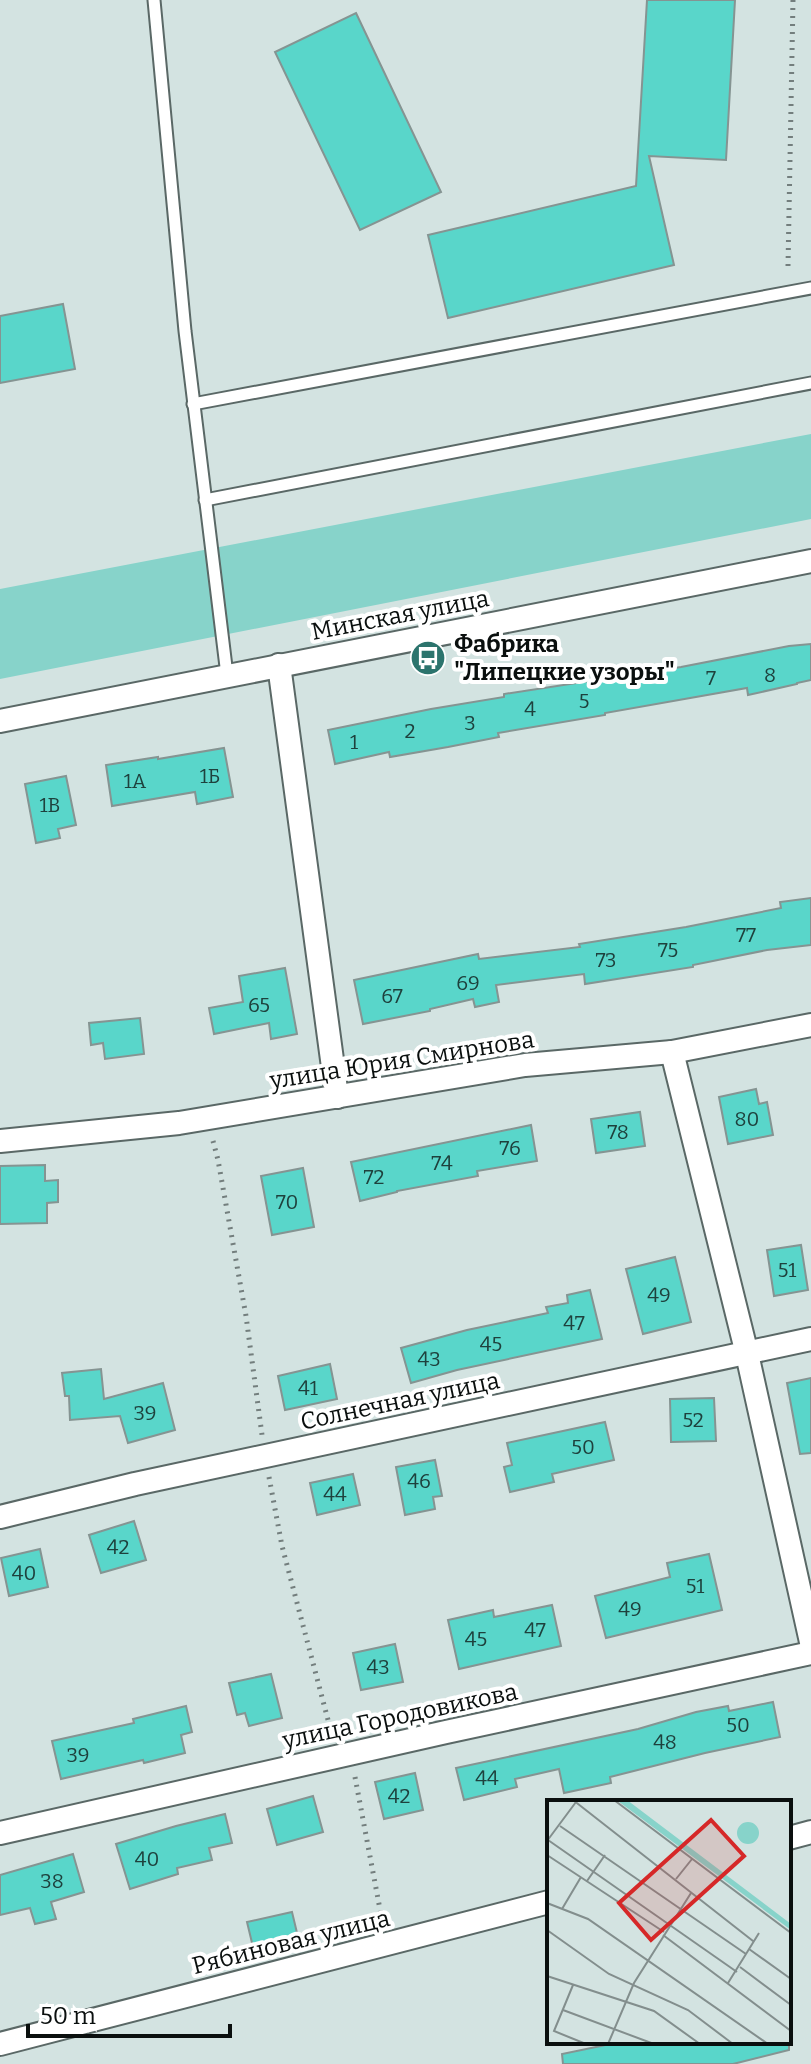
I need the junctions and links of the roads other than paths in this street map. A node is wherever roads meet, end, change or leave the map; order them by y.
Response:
1 (154, 0) edge
2 (811, 288) edge
3 (811, 383) edge
4 (193, 404) junction
5 (205, 500) junction
6 (811, 561) edge
7 (279, 665) junction
8 (227, 675) junction
9 (0, 721) edge
10 (811, 1025) edge
11 (672, 1052) junction
12 (337, 1097) junction
13 (0, 1141) edge
14 (811, 1339) edge
15 (747, 1354) junction
16 (0, 1517) edge
17 (811, 1642) edge
18 (811, 1653) edge
19 (811, 1832) edge
20 (0, 1833) edge
21 (791, 1837) edge
22 (547, 1903) edge
23 (0, 2044) edge

1 - 4 lane
2 - 4 lane
3 - 5 lane
4 - 5 lane
5 - 8 lane
6 - 7 street, Минская улица
7 - 8 street, Минская улица
7 - 12 street
8 - 9 street, Минская улица
10 - 11 street, улица Юрия Смирнова
11 - 12 street, улица Юрия Смирнова
11 - 15 street
12 - 13 street, улица Юрия Смирнова
14 - 15 street, Солнечная улица
15 - 16 street, Солнечная улица
15 - 17 street
18 - 20 street, улица Городовикова
19 - 21 street
22 - 23 street, Рябиновая улица

